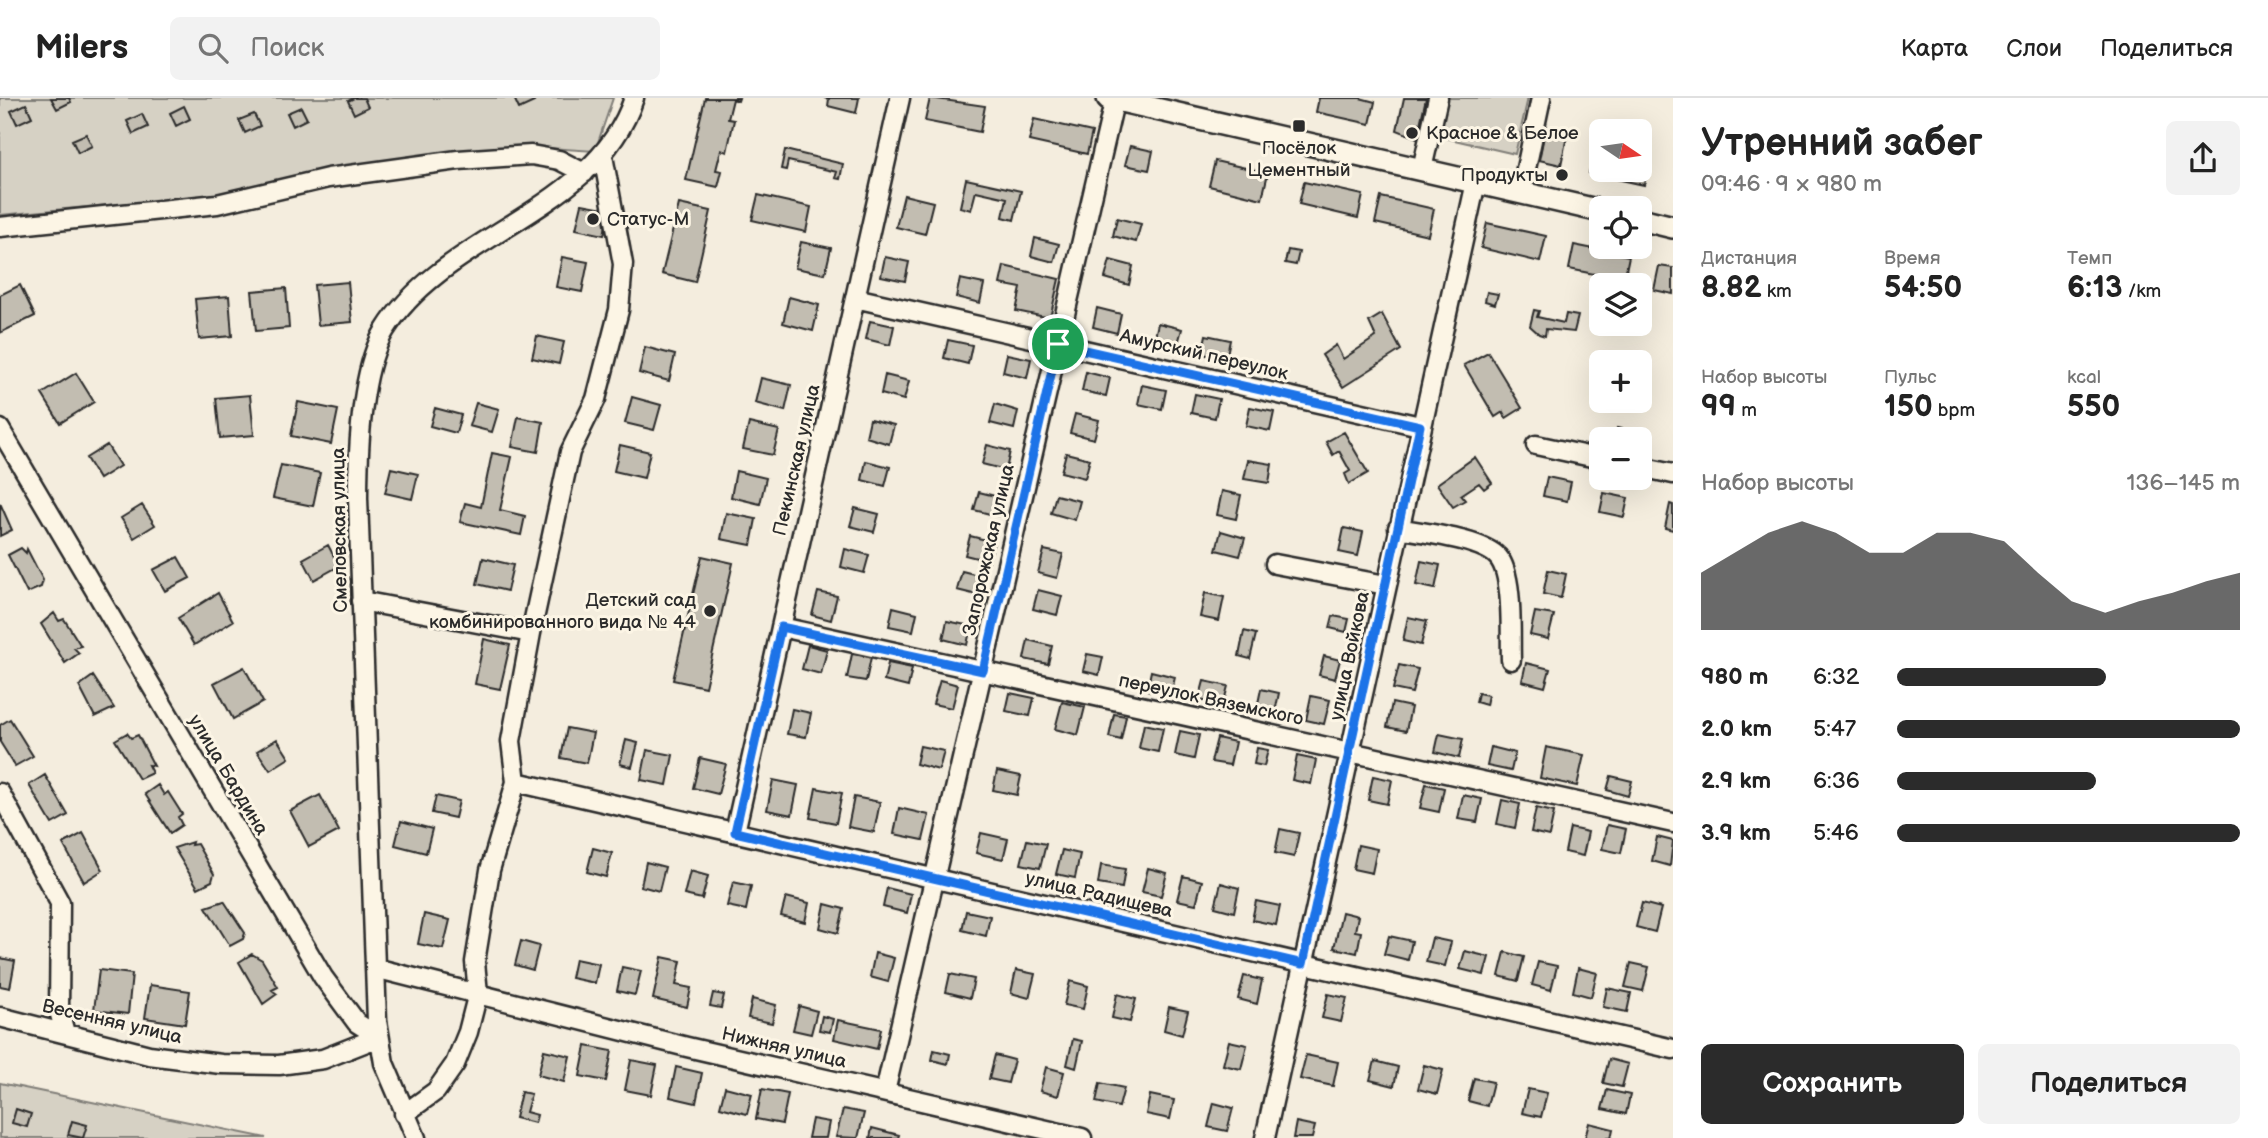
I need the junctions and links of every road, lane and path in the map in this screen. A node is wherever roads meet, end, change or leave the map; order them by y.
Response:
1 (634, 98) edge
2 (900, 98) edge
3 (1113, 98) edge
4 (1438, 98) edge
5 (1541, 98) edge
6 (603, 156) junction
7 (1422, 170) junction
8 (583, 173) junction
9 (1476, 182) junction
10 (1521, 192) junction
11 (1589, 208) edge
12 (1652, 222) edge
13 (1673, 227) edge
14 (0, 228) edge
15 (855, 298) junction
16 (1058, 344) junction
17 (1420, 426) junction
18 (0, 429) edge
19 (1536, 445) dead end
20 (1589, 456) edge
21 (1652, 470) edge
22 (1673, 474) edge
23 (1398, 528) junction
24 (1275, 564) dead end
25 (1386, 585) junction
26 (361, 601) junction
27 (781, 627) junction
28 (531, 633) junction
29 (1511, 660) dead end
30 (983, 671) junction
31 (1350, 752) junction
32 (516, 782) junction
33 (0, 793) edge
34 (1673, 823) edge
35 (735, 832) junction
36 (935, 878) junction
37 (1303, 964) junction
38 (375, 968) junction
39 (478, 993) junction
40 (0, 1017) edge
41 (65, 1033) junction
42 (379, 1037) junction
43 (1673, 1049) edge
44 (885, 1093) junction
45 (404, 1114) junction
46 (416, 1138) edge
47 (1082, 1138) edge
48 (1265, 1138) edge

1 - 6 street, Смеловская улица
2 - 15 street, Пекинская улица
3 - 7 main road
3 - 16 street, Запорожская улица
4 - 7 street
5 - 10 street
6 - 8 street, Смеловская улица
6 - 28 street
7 - 9 main road
8 - 14 street
8 - 26 street, Смеловская улица
9 - 10 main road
9 - 17 street, улица Войкова
10 - 11 main road
12 - 13 main road
15 - 16 street, Амурский переулок
15 - 27 street, Пекинская улица
16 - 17 street, Амурский переулок
16 - 30 street, Запорожская улица
17 - 23 street, улица Войкова
18 - 42 street, улица Бардина
19 - 20 street
21 - 22 street
23 - 25 street, улица Войкова
23 - 29 street
24 - 25 street
25 - 31 street, улица Войкова
26 - 28 street
26 - 38 street, Смеловская улица
27 - 30 street, переулок Вяземского
27 - 35 street, Пекинская улица
28 - 32 street
30 - 31 street, переулок Вяземского
30 - 36 street, Запорожская улица
31 - 34 street, переулок Вяземского
31 - 37 street, улица Войкова
32 - 35 street, улица Радищева
32 - 39 street
33 - 41 street
35 - 36 street, улица Радищева
36 - 37 street, улица Радищева
36 - 44 street, Запорожская улица
37 - 43 street, улица Радищева
37 - 48 street, улица Войкова
38 - 39 street, Нижняя улица
38 - 42 street, Смеловская улица
39 - 44 street, Нижняя улица
39 - 45 street
40 - 41 street, Весенняя улица
41 - 42 street, Весенняя улица
42 - 45 street
44 - 47 street, Нижняя улица
45 - 46 street

